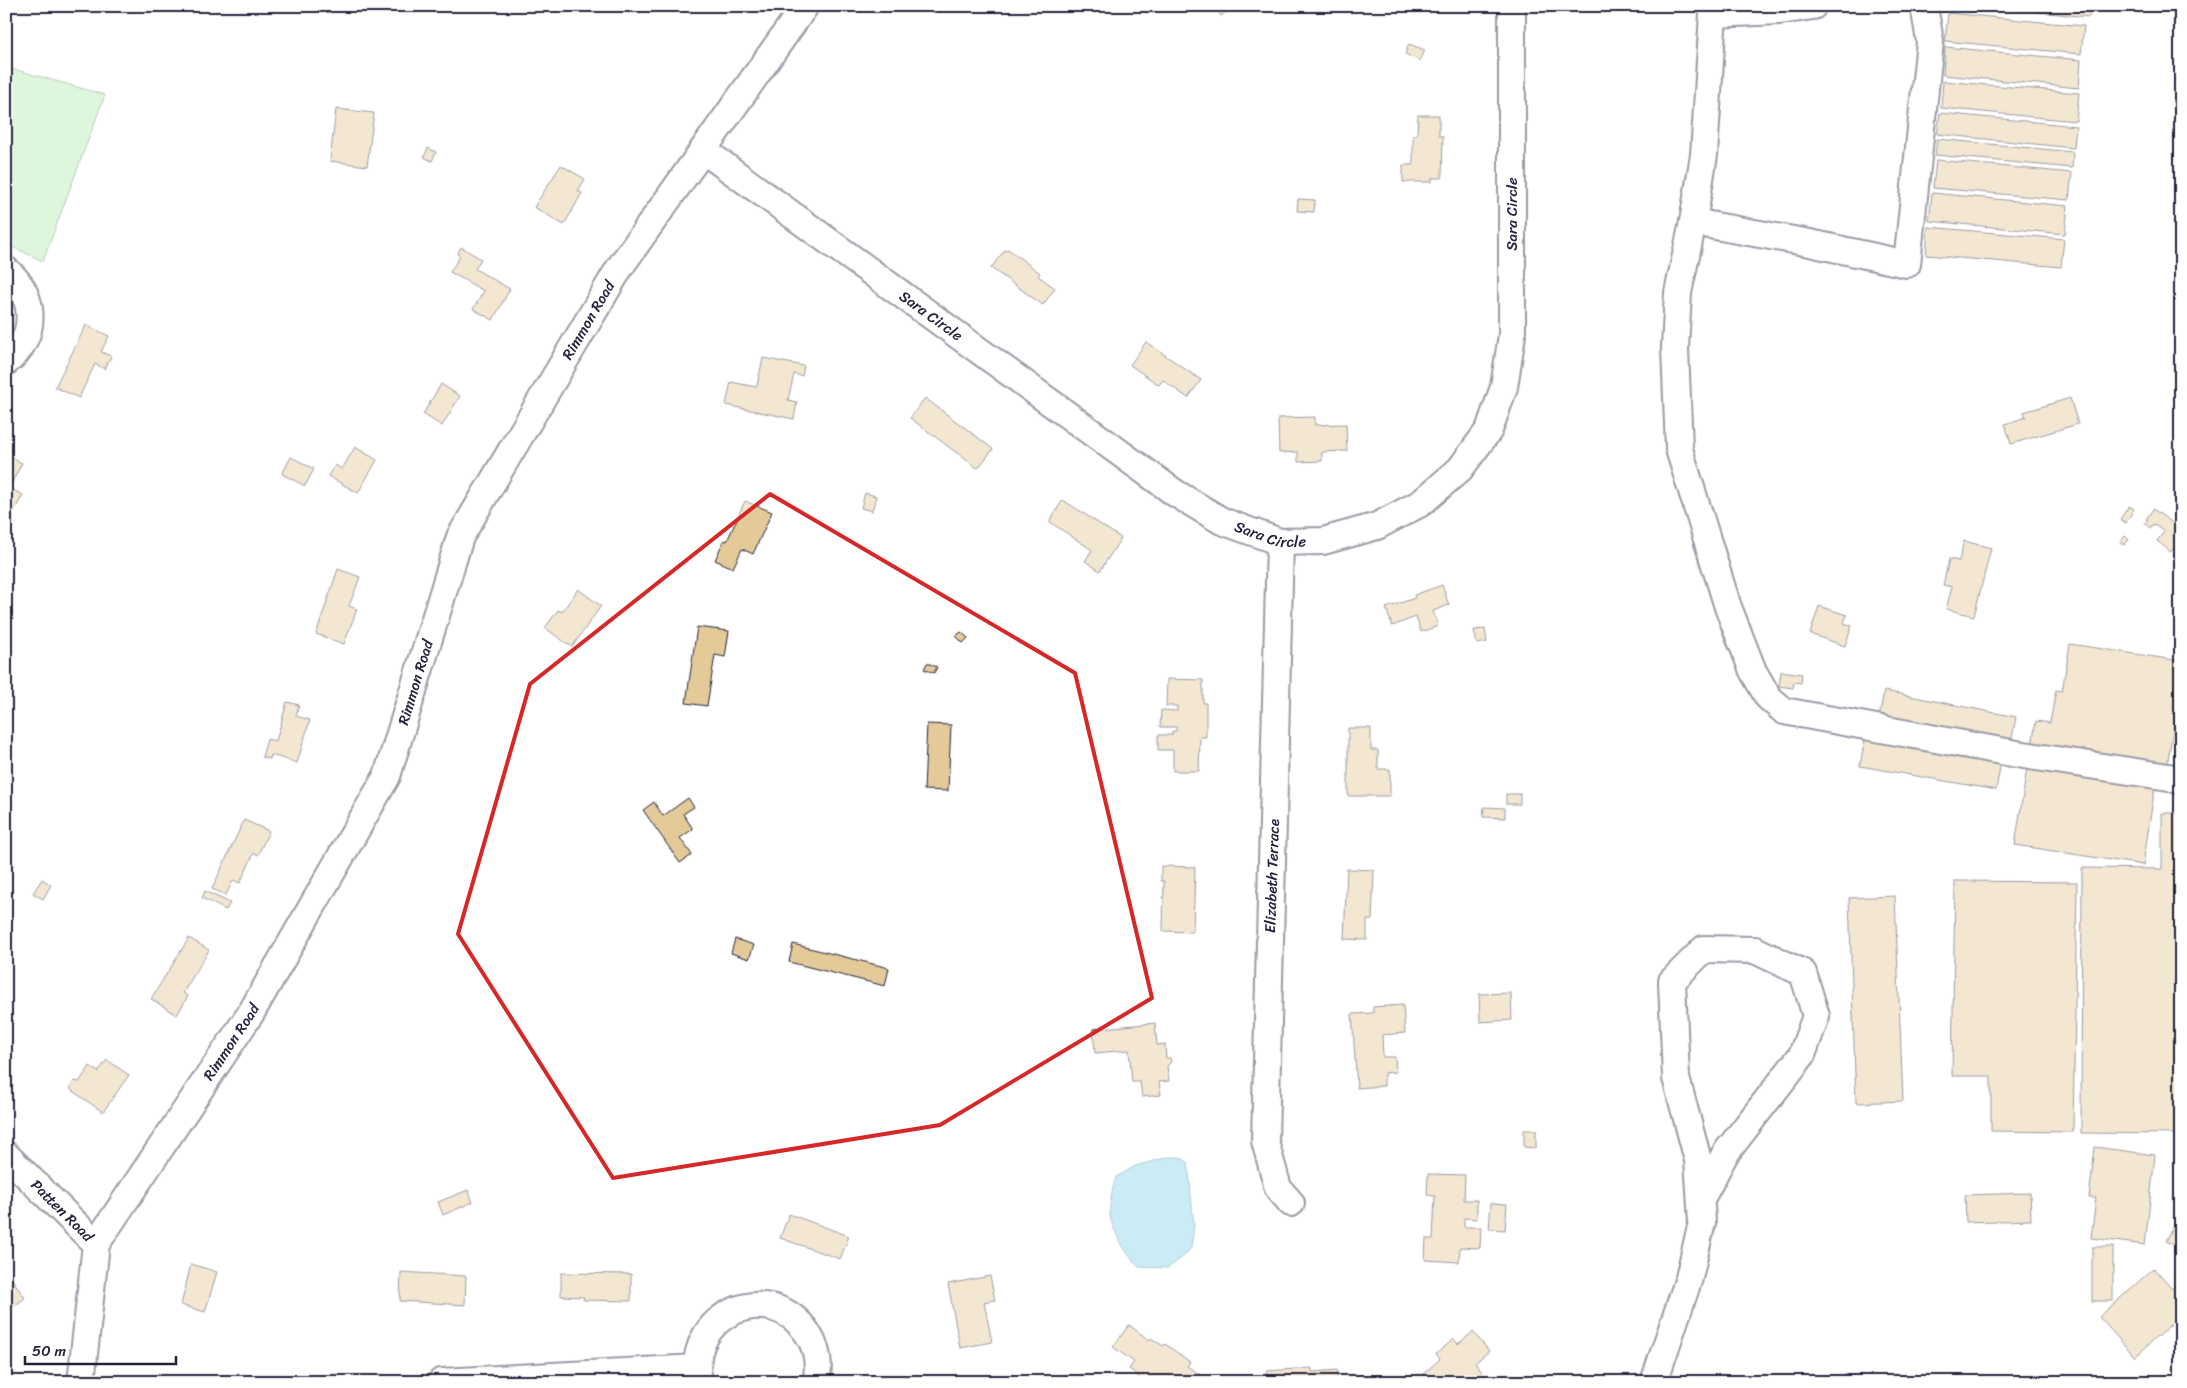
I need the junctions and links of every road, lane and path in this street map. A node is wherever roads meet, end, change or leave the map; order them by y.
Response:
1 (804, 6) edge
2 (1512, 6) edge
3 (1813, 6) edge
4 (1924, 6) edge
5 (703, 150) junction
6 (1693, 222) junction
7 (6, 270) edge
8 (6, 362) edge
9 (1280, 542) junction
10 (2181, 781) edge
11 (6, 1155) edge
12 (1701, 1199) junction
13 (1291, 1204) dead end
14 (96, 1244) junction
15 (698, 1375) edge
16 (81, 1382) edge
17 (441, 1382) edge
18 (816, 1382) edge
19 (1654, 1382) edge

1 - 5 street, Rimmon Road
2 - 9 street, Sara Circle
3 - 6 street
4 - 6 street
5 - 9 street, Sara Circle
5 - 14 street, Rimmon Road
6 - 10 street
7 - 8 street
9 - 13 street, Elizabeth Terrace
11 - 14 street, Patten Road
12 - 12 street
12 - 19 street
14 - 16 street, Rimmon Road
15 - 17 street
15 - 18 street

